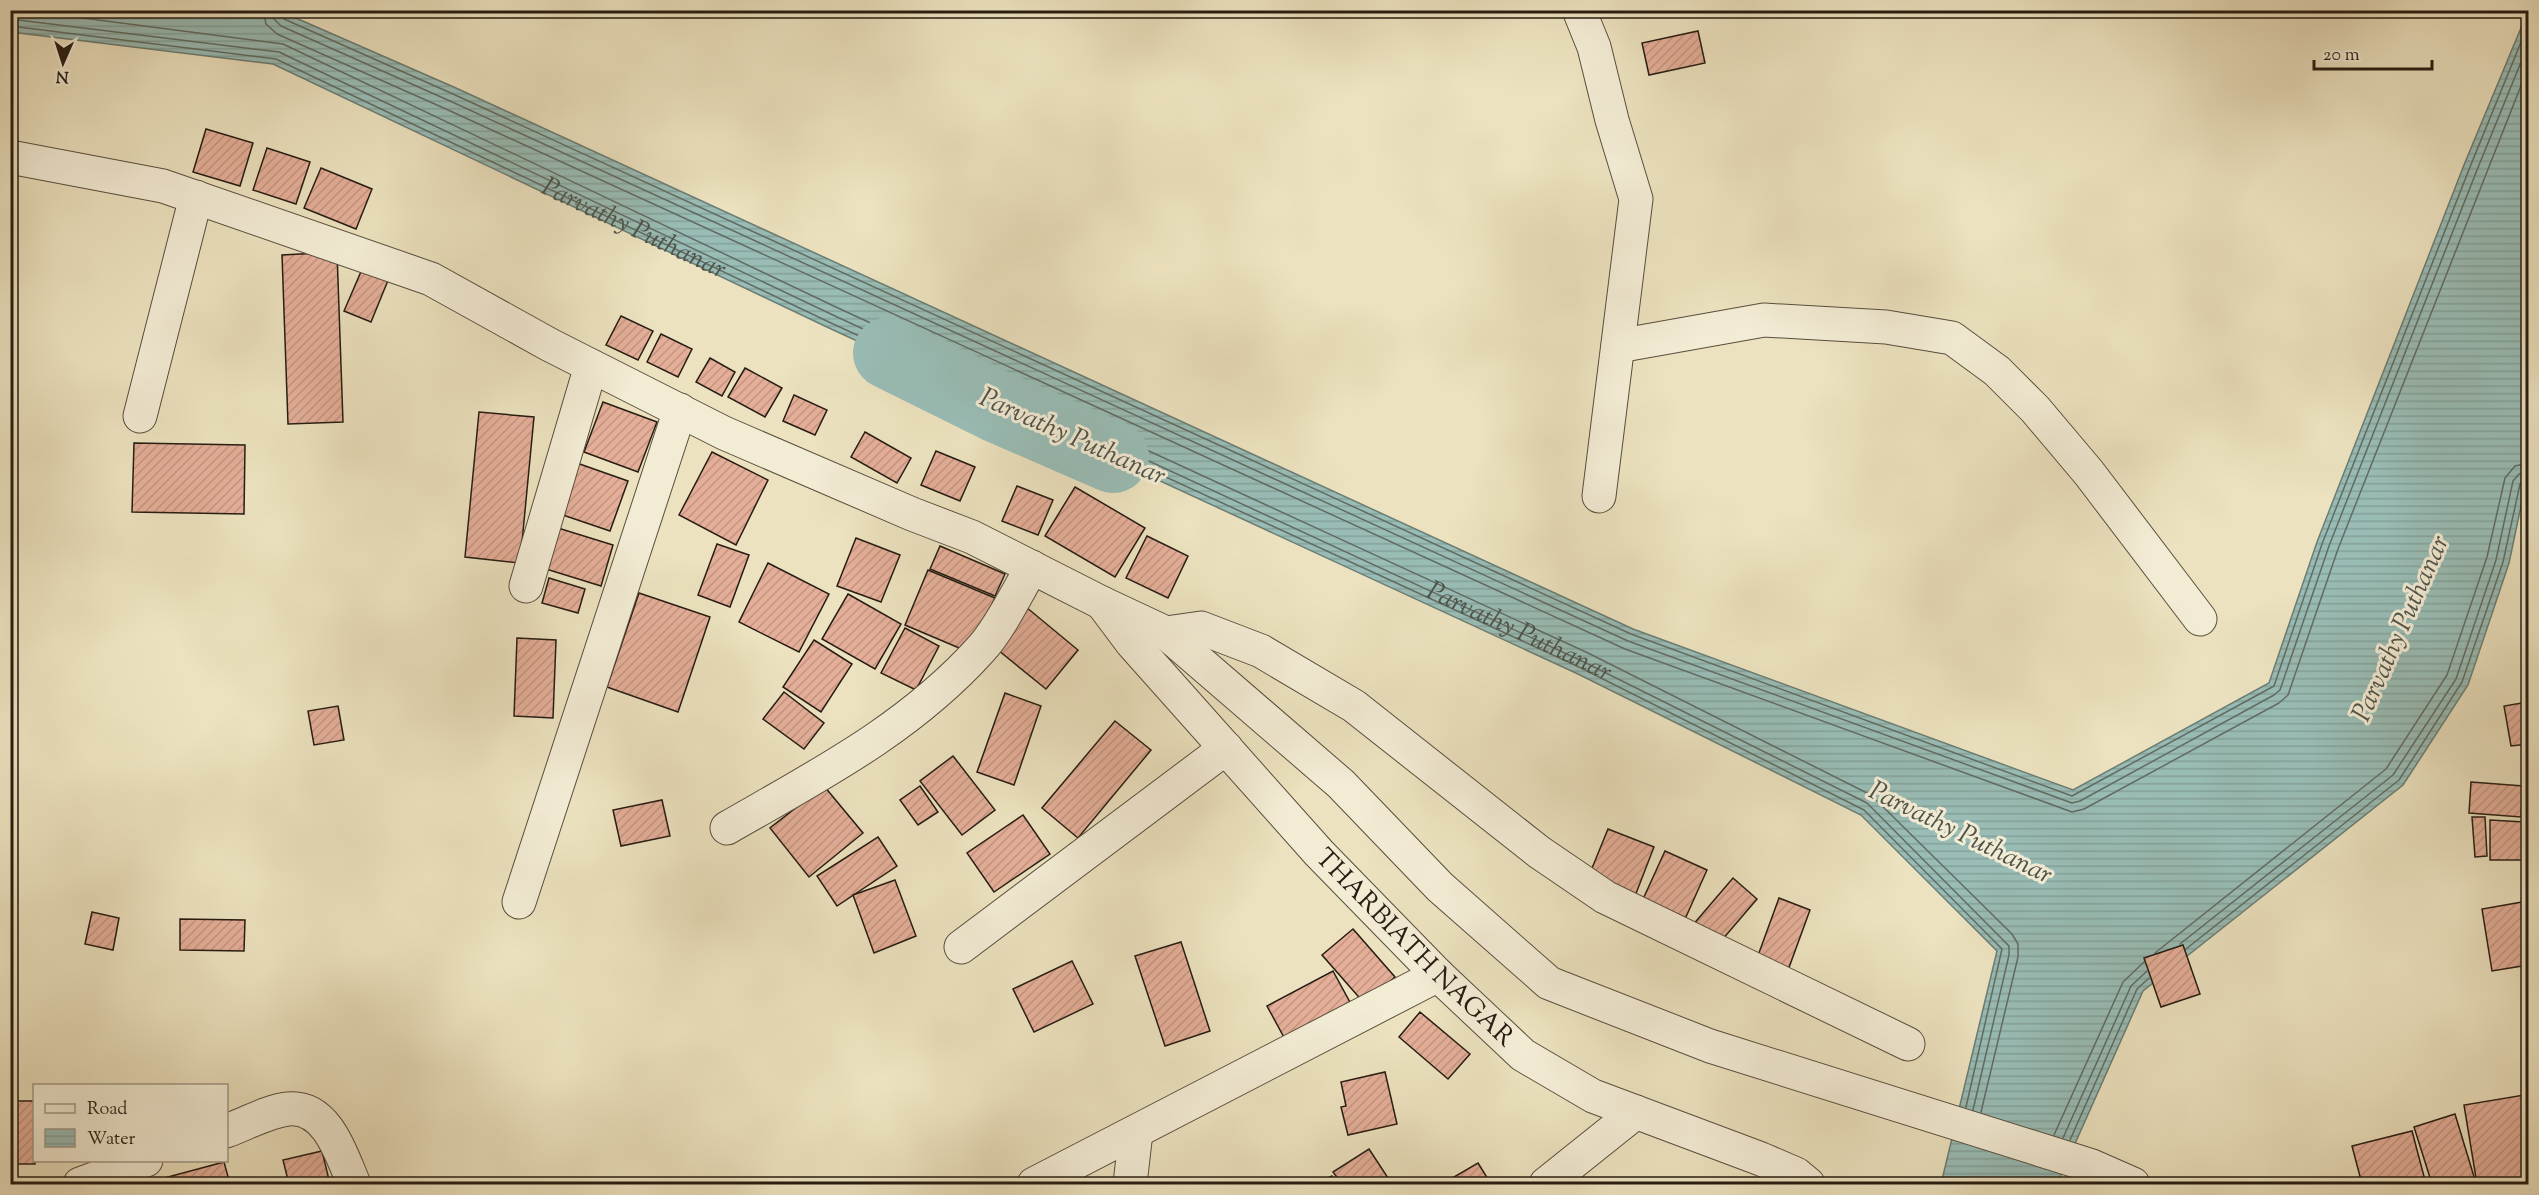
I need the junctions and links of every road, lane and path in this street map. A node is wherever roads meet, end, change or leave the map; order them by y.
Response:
1 (1579, 10) edge
2 (10, 157) edge
3 (196, 197) junction
4 (1618, 346) junction
5 (591, 366) junction
6 (680, 411) junction
7 (140, 416) dead end
8 (1599, 496) dead end
9 (1032, 567) junction
10 (526, 586) dead end
11 (1102, 603) junction
12 (2200, 619) dead end
13 (1166, 633) junction
14 (1226, 748) junction
15 (727, 828) dead end
16 (519, 902) dead end
17 (961, 947) dead end
18 (1438, 975) junction
19 (1908, 1044) dead end
20 (1636, 1112) junction
21 (228, 1130) edge
22 (1136, 1132) junction
23 (143, 1162) edge
24 (80, 1185) edge
25 (354, 1185) edge
26 (1034, 1185) edge
27 (1130, 1185) edge
28 (1546, 1185) edge
29 (1808, 1185) edge
30 (2133, 1185) edge

1 - 4 street
2 - 3 street
3 - 5 street
3 - 7 street
4 - 8 street
4 - 12 street
5 - 6 street
5 - 10 street
6 - 9 street
6 - 16 street
9 - 11 street
9 - 15 street
11 - 13 street
11 - 14 street, THARBIATH NAGAR
13 - 19 street
13 - 30 street
14 - 17 street
14 - 18 street, THARBIATH NAGAR
18 - 20 street, THARBIATH NAGAR
18 - 22 street
20 - 28 street
20 - 29 street, THARBIATH NAGAR
21 - 25 street
22 - 26 street
22 - 27 street
23 - 24 street

